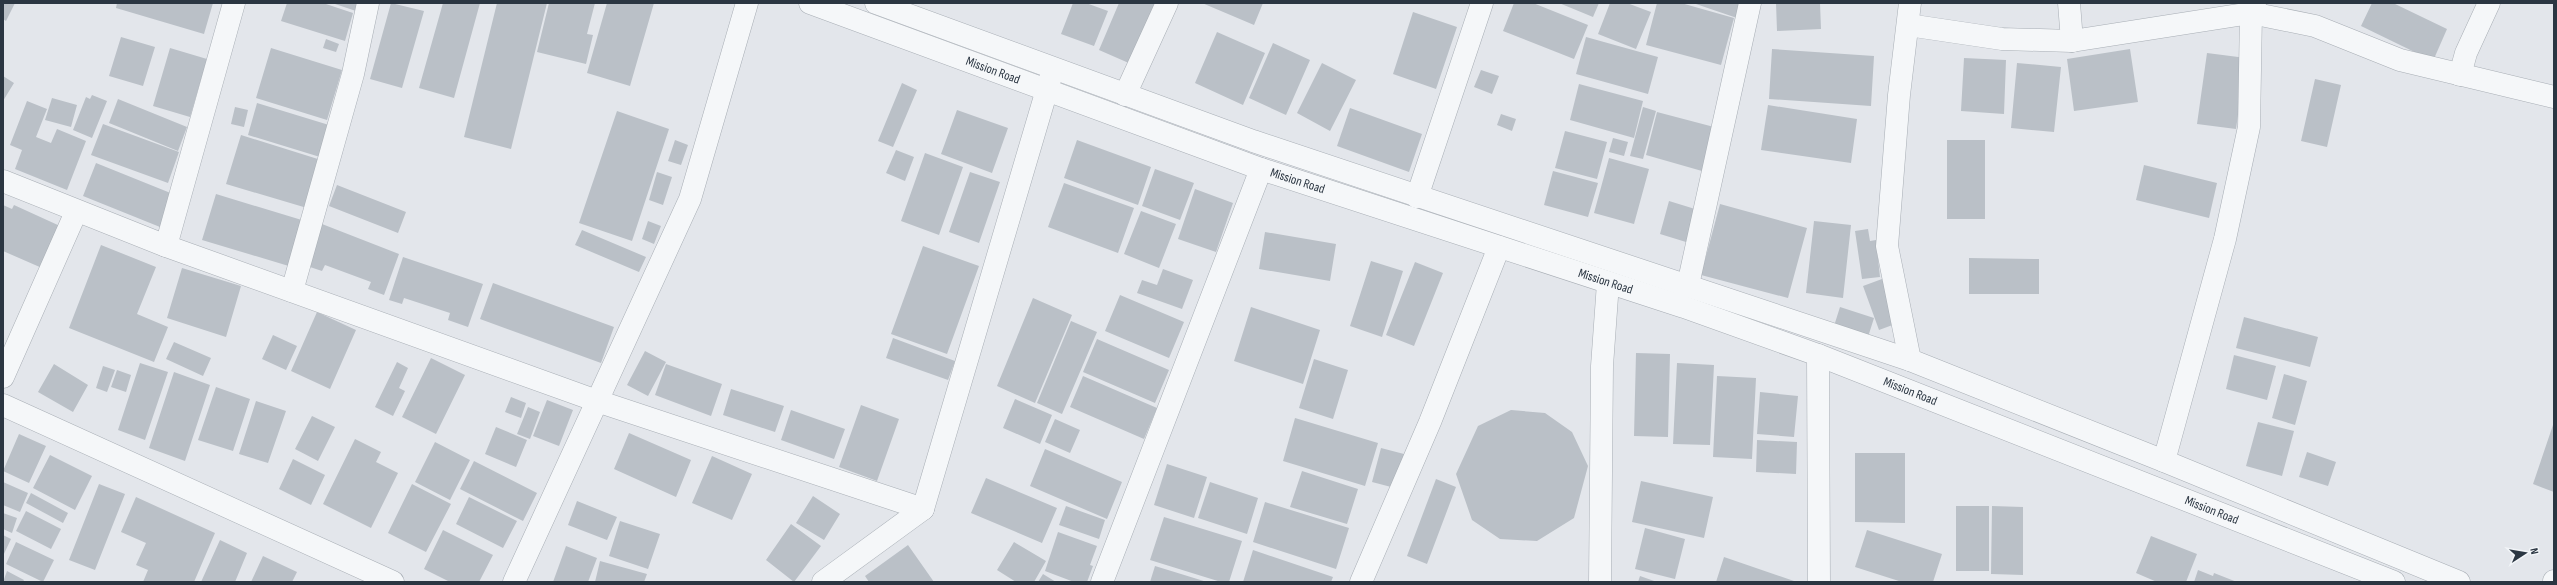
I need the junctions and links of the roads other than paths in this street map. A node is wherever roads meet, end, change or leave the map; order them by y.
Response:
1 (234, 3) edge
2 (368, 3) edge
3 (747, 3) edge
4 (810, 3) edge
5 (876, 3) edge
6 (1167, 3) edge
7 (1482, 3) edge
8 (1750, 3) edge
9 (1910, 3) edge
10 (2069, 3) edge
11 (2489, 3) edge
12 (2253, 8) edge
13 (1908, 25) junction
14 (2072, 41) junction
15 (1053, 67) junction
16 (2460, 75) junction
17 (1046, 88) junction
18 (1125, 95) junction
19 (2554, 97) edge
20 (1261, 169) junction
21 (3, 180) edge
22 (1417, 197) junction
23 (76, 212) junction
24 (166, 246) junction
25 (1499, 247) junction
26 (1608, 283) junction
27 (1688, 285) junction
28 (292, 291) junction
29 (1818, 355) junction
30 (1910, 360) junction
31 (3, 377) edge
32 (597, 401) junction
33 (3, 405) edge
34 (2164, 460) junction
35 (923, 509) junction
36 (2387, 581) edge
37 (393, 582) edge
38 (514, 582) edge
39 (823, 582) edge
40 (1102, 582) edge
41 (1361, 582) edge
42 (1600, 582) edge
43 (1819, 582) edge
44 (2458, 582) edge

1 - 24 street
2 - 28 street
3 - 32 street
4 - 17 street, Mission Road
5 - 15 street, Mission Road
6 - 18 street
7 - 22 street
8 - 27 street
9 - 13 street
10 - 14 street
11 - 16 street
12 - 14 street
12 - 16 street
12 - 34 street
13 - 14 street
13 - 30 street
15 - 17 street
15 - 18 street, Mission Road
16 - 19 street
17 - 20 street, Mission Road
17 - 35 street
18 - 22 street, Mission Road
20 - 25 street, Mission Road
20 - 40 street
21 - 23 street
22 - 27 street, Mission Road
23 - 24 street
23 - 31 street
24 - 28 street
25 - 26 street, Mission Road
25 - 41 street
26 - 29 street, Mission Road
26 - 42 street
27 - 30 street, Mission Road
28 - 32 street
29 - 36 street, Mission Road
29 - 43 street
30 - 34 street, Mission Road
32 - 35 street
32 - 38 street
33 - 37 street
34 - 44 street, Mission Road
35 - 39 street

